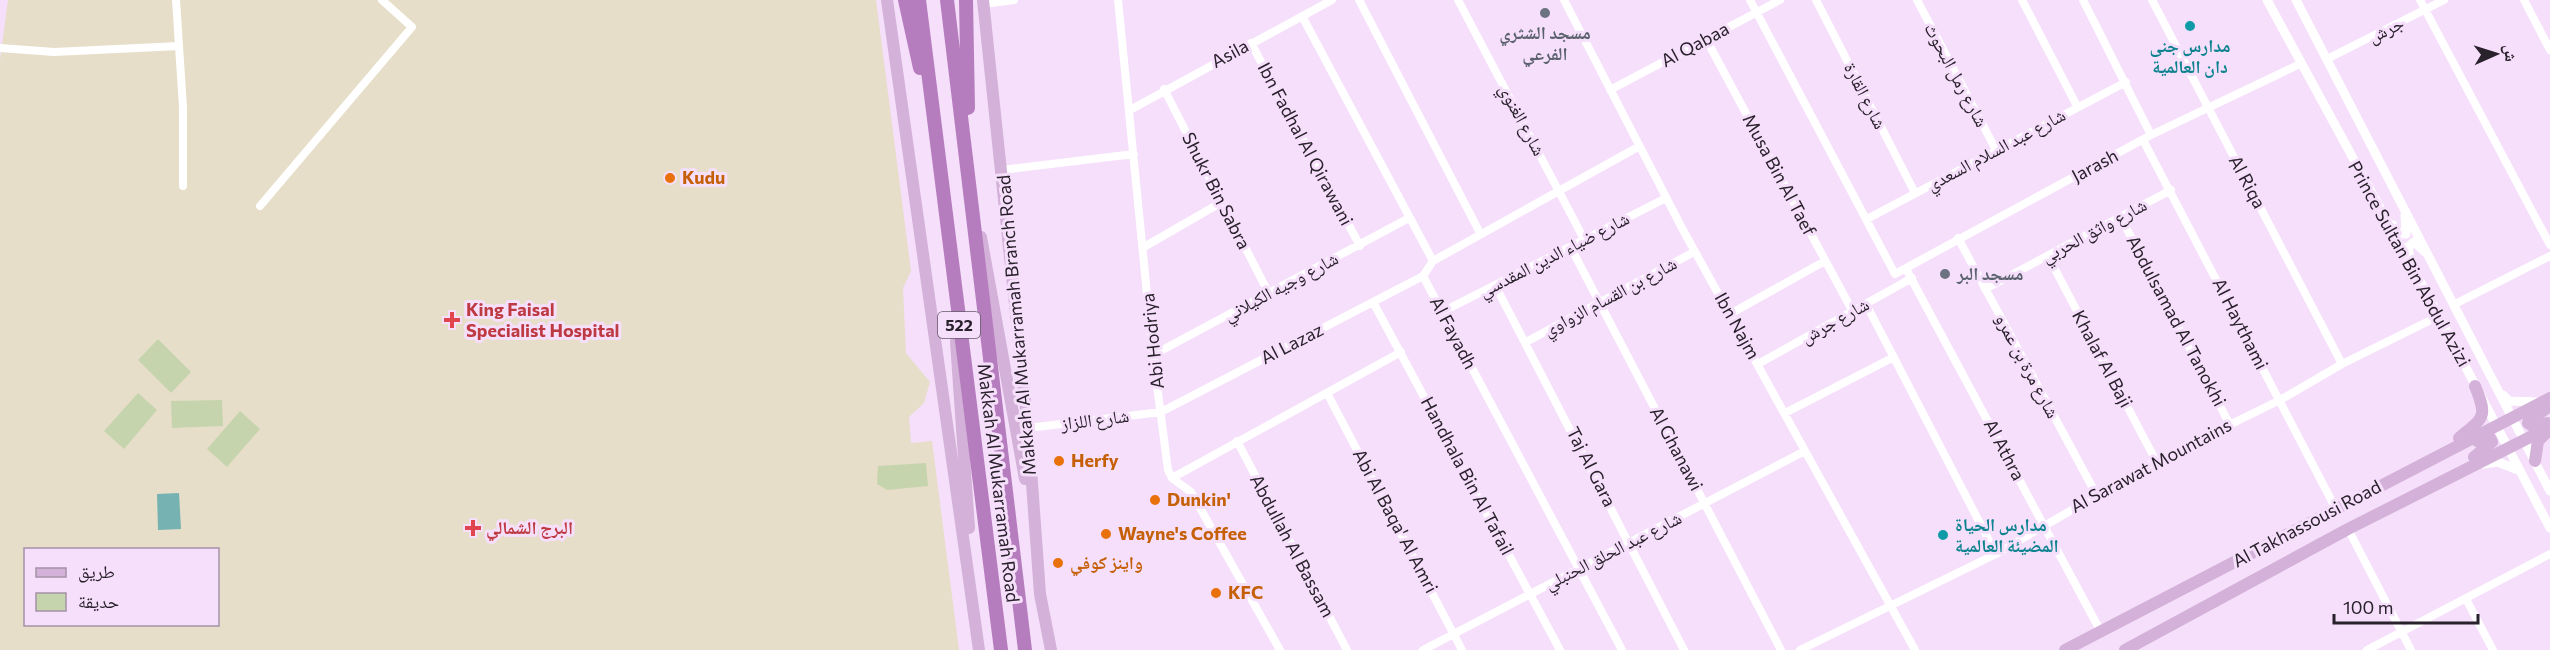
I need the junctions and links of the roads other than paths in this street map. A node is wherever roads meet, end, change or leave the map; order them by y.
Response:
1 (176, 0) edge
2 (382, 0) edge
3 (887, 0) edge
4 (905, 0) edge
5 (919, 0) edge
6 (947, 0) edge
7 (966, 0) edge
8 (1014, 0) edge
9 (1118, 0) edge
10 (1332, 0) edge
11 (1359, 0) edge
12 (1458, 0) edge
13 (1564, 0) edge
14 (1750, 0) edge
15 (1780, 0) edge
16 (1816, 0) edge
17 (1917, 0) edge
18 (2022, 0) edge
19 (2083, 0) edge
20 (2152, 0) edge
21 (2266, 0) edge
22 (2296, 0) edge
23 (2420, 0) edge
24 (2444, 0) edge
25 (2524, 0) edge
26 (983, 2) edge
27 (2425, 10) junction
28 (1756, 11) junction
29 (1302, 16) junction
30 (1706, 39) junction
31 (1251, 43) junction
32 (179, 46) junction
33 (0, 48) edge
34 (2550, 50) edge
35 (2327, 59) junction
36 (2300, 64) junction
37 (2126, 82) junction
38 (1164, 89) junction
39 (1610, 90) junction
40 (2077, 106) junction
41 (2208, 107) junction
42 (1130, 110) junction
43 (2151, 135) junction
44 (2144, 140) junction
45 (937, 146) junction
46 (1638, 147) junction
47 (1996, 150) junction
48 (1134, 154) junction
49 (1002, 170) junction
50 (970, 176) junction
51 (183, 186) dead end
52 (1559, 189) junction
53 (2171, 190) junction
54 (1915, 193) junction
55 (1666, 198) junction
56 (2400, 198) junction
57 (1222, 202) junction
58 (260, 206) dead end
59 (2381, 212) junction
60 (1409, 218) junction
61 (2121, 218) junction
62 (1867, 219) junction
63 (1480, 233) junction
64 (1958, 238) junction
65 (1585, 241) junction
66 (2550, 245) edge
67 (1360, 246) junction
68 (1144, 247) junction
69 (1571, 248) junction
70 (1694, 252) junction
71 (2430, 255) junction
72 (2048, 256) junction
73 (2550, 256) edge
74 (950, 257) junction
75 (1433, 261) junction
76 (1825, 261) junction
77 (1906, 269) junction
78 (2414, 271) junction
79 (1424, 276) junction
80 (1912, 278) junction
81 (1495, 285) junction
82 (1985, 289) junction
83 (1268, 292) junction
84 (1373, 302) junction
85 (1599, 302) junction
86 (1866, 304) junction
87 (2455, 304) junction
88 (1442, 312) junction
89 (1852, 312) junction
90 (1730, 314) junction
91 (2439, 315) junction
92 (1526, 342) junction
93 (1401, 352) junction
94 (1153, 355) junction
95 (1894, 357) junction
96 (1758, 364) junction
97 (2342, 364) junction
98 (2494, 381) junction
99 (2475, 386) junction
100 (1327, 393) junction
101 (2280, 400) junction
102 (2548, 402) edge
103 (1161, 412) junction
104 (1785, 413) junction
105 (2512, 417) junction
106 (2550, 421) edge
107 (2230, 425) junction
108 (2496, 426) junction
109 (1028, 428) junction
110 (2550, 428) edge
111 (2524, 439) junction
112 (1237, 441) junction
113 (2507, 447) junction
114 (2445, 451) junction
115 (1803, 452) junction
116 (2156, 461) junction
117 (2535, 461) junction
118 (2519, 470) junction
119 (2450, 476) junction
120 (1172, 478) junction
121 (2528, 488) junction
122 (2548, 488) edge
123 (2096, 494) junction
124 (1705, 503) junction
125 (2336, 509) junction
126 (2044, 525) junction
127 (2550, 528) edge
128 (2348, 529) junction
129 (1630, 542) junction
130 (1996, 554) junction
131 (2550, 554) edge
132 (1578, 569) junction
133 (1041, 594) junction
134 (1530, 594) junction
135 (2466, 599) junction
136 (1889, 606) junction
137 (975, 622) junction
138 (2402, 631) junction
139 (2101, 632) junction
140 (1454, 634) junction
141 (979, 650) edge
142 (1001, 650) edge
143 (1025, 650) edge
144 (1051, 650) edge
145 (1280, 650) edge
146 (1347, 650) edge
147 (1423, 650) edge
148 (1462, 650) edge
149 (1560, 650) edge
150 (1622, 650) edge
151 (1684, 650) edge
152 (1781, 650) edge
153 (1800, 650) edge
154 (1915, 650) edge
155 (2065, 650) edge
156 (2125, 650) edge
157 (2367, 650) edge
158 (2411, 650) edge
159 (2493, 650) edge

1 - 32 street
2 - 58 street
3 - 137 main road
4 - 45 highway
5 - 45 highway, Makkah Al Mukarramah Road / 522
6 - 50 highway, Makkah Al Mukarramah Road / 522
7 - 50 highway
8 - 26 street
9 - 42 street, Abi Hodriya
10 - 29 street, Asila
11 - 63 street
12 - 52 street, شارع الغنوي
13 - 39 street, Ibn Najm
14 - 28 street
15 - 28 street, Al Qabaa
16 - 54 street, شارع القارة
17 - 47 street, شارع رمل البحوث
18 - 40 street
19 - 37 street
20 - 41 street, Al Riqa
21 - 36 street, Prince Sultan Bin Abdul Azizi
22 - 35 street, Prince Sultan Bin Abdul Azizi
23 - 27 street
24 - 27 street, جرش
25 - 34 street
26 - 49 main road, Makkah Al Mukarramah Branch Road
27 - 35 street, جرش
27 - 66 street
28 - 30 street, Al Qabaa
28 - 62 street
29 - 31 street, Asila
29 - 60 street
30 - 39 street, Al Qabaa
30 - 76 street, Musa Bin Al Taef
31 - 38 street, Asila
31 - 67 street, Ibn Fadhal Al Qirawani
32 - 33 street
32 - 51 street
35 - 56 street, Prince Sultan Bin Abdul Azizi
36 - 41 street, Jarash
36 - 59 street, Prince Sultan Bin Abdul Azizi
37 - 40 street, شارع عبد السلام السعدي
37 - 43 street
38 - 42 street, Asila
38 - 57 street, Shukr Bin Sabra
39 - 46 street, Ibn Najm
40 - 47 street, شارع عبد السلام السعدي
41 - 43 street, Jarash
41 - 97 street, Al Riqa
42 - 48 street, Abi Hodriya
43 - 44 street, Jarash
44 - 53 street, Al Haythami
44 - 64 street, Jarash
45 - 74 highway, Makkah Al Mukarramah Road / 522
46 - 52 street
46 - 55 street, Ibn Najm
47 - 54 street, شارع عبد السلام السعدي
48 - 49 street
48 - 68 street, Abi Hodriya
49 - 109 main road, Makkah Al Mukarramah Branch Road
50 - 133 main road
50 - 143 highway, Makkah Al Mukarramah Road / 522
52 - 63 street
52 - 65 street, شارع الغنوي
53 - 61 street, شارع واثق الحربي
53 - 101 street, Al Haythami
54 - 62 street, شارع عبد السلام السعدي
55 - 65 street, شارع ضياء الدين المقدسي
55 - 70 street, Ibn Najm
56 - 59 street
56 - 71 street, Prince Sultan Bin Abdul Azizi
57 - 68 street
57 - 83 street, Shukr Bin Sabra
59 - 78 street, Prince Sultan Bin Abdul Azizi
60 - 67 street, شارع وجيه الكيلاني
60 - 75 street
61 - 72 street, شارع واثق الحربي
61 - 107 street, Abdulsamad Al Tanokhi
62 - 77 street, Jarash
63 - 75 street
64 - 77 street, Jarash
64 - 82 street, شارع مرة بن عمرو
65 - 69 street, شارع ضياء الدين المقدسي
67 - 83 street, شارع وجيه الكيلاني
68 - 94 street, Abi Hodriya
69 - 81 street, شارع ضياء الدين المقدسي
69 - 85 street, Al Ghanawi
70 - 85 street, شارع بن القسام الزواوي
70 - 90 street, Ibn Najm
71 - 78 street
71 - 87 street, Prince Sultan Bin Abdul Azizi
72 - 82 street, شارع واثق الحربي
72 - 116 street, Khalaf Al Baji
73 - 87 street
74 - 137 main road
74 - 142 highway, Makkah Al Mukarramah Road / 522
75 - 79 street, Al Fayadh
76 - 89 street, Musa Bin Al Taef
76 - 90 street
77 - 80 street, Al Athra
78 - 91 street, Prince Sultan Bin Abdul Azizi
79 - 84 street, Al Lazaz
79 - 88 street, Al Fayadh
80 - 86 street, شارع جرش
80 - 126 street, Al Athra
81 - 88 street, شارع ضياء الدين المقدسي
81 - 92 street, Taj Al Gara
82 - 123 street, شارع مرة بن عمرو
83 - 94 street, شارع وجيه الكيلاني
84 - 93 street, Handhala Bin Al Tafail
84 - 103 street, Al Lazaz
85 - 92 street, شارع بن القسام الزواوي
85 - 124 street, Al Ghanawi
86 - 89 street, شارع جرش
86 - 95 street
87 - 98 street, Prince Sultan Bin Abdul Azizi
88 - 132 street, Al Fayadh
89 - 96 street, شارع جرش
90 - 96 street, Ibn Najm
91 - 97 street, Al Sarawat Mountains
91 - 99 street, Prince Sultan Bin Abdul Azizi
92 - 129 street, Taj Al Gara
93 - 100 street
93 - 134 street, Handhala Bin Al Tafail
94 - 103 street, Abi Hodriya
95 - 104 street
95 - 130 street
96 - 104 street, Ibn Najm
97 - 101 street, Al Sarawat Mountains
98 - 99 street
98 - 102 street
98 - 105 street, Prince Sultan Bin Abdul Azizi
99 - 108 street, Prince Sultan Bin Abdul Azizi
99 - 114 main road
100 - 112 street
100 - 140 street, Abi Al Baqa' Al Amri
101 - 107 street, Al Sarawat Mountains
101 - 125 street, Al Haythami
102 - 105 main road, Al Takhassousi Road
102 - 106 main road
103 - 109 street, شارع اللزاز
103 - 120 street, Abi Hodriya
104 - 115 street, Ibn Najm
105 - 108 main road, Al Takhassousi Road
105 - 111 street, Prince Sultan Bin Abdul Azizi
107 - 116 street, Al Sarawat Mountains
108 - 113 street, Prince Sultan Bin Abdul Azizi
108 - 114 main road, Al Takhassousi Road
109 - 133 main road, Makkah Al Mukarramah Branch Road
110 - 111 main road, Al Takhassousi Road
110 - 117 main road
111 - 113 main road, Al Takhassousi Road
111 - 117 street, Prince Sultan Bin Abdul Azizi
112 - 120 street
112 - 146 street, Abdullah Al Bassam
113 - 118 street, Prince Sultan Bin Abdul Azizi
113 - 119 main road, Al Takhassousi Road
114 - 119 main road
114 - 125 main road, Al Takhassousi Road
115 - 124 street, شارع عبد الحلق الحنبلي
115 - 136 street, Ibn Najm
116 - 123 street, Al Sarawat Mountains
117 - 122 street, Prince Sultan Bin Abdul Azizi
118 - 119 street
118 - 121 street, Prince Sultan Bin Abdul Azizi
119 - 128 main road, Al Takhassousi Road
120 - 145 street
121 - 122 street
121 - 127 street, Prince Sultan Bin Abdul Azizi
123 - 126 street, Al Sarawat Mountains
124 - 129 street, شارع عبد الحلق الحنبلي
124 - 152 street, Al Ghanawi
125 - 139 main road, Al Takhassousi Road
126 - 130 street, Al Sarawat Mountains
126 - 139 street, Al Athra
128 - 138 street
128 - 156 main road, Al Takhassousi Road
129 - 132 street, شارع عبد الحلق الحنبلي
129 - 151 street, Taj Al Gara
130 - 136 street, Al Sarawat Mountains
131 - 135 street
132 - 134 street, شارع عبد الحلق الحنبلي
132 - 150 street, Al Fayadh
133 - 144 main road, Makkah Al Mukarramah Branch Road
134 - 140 street, شارع عبد الحلق الحنبلي
134 - 149 street, Handhala Bin Al Tafail
135 - 138 street
135 - 159 street
136 - 153 street, Al Sarawat Mountains
136 - 154 street, Ibn Najm
137 - 141 main road
138 - 157 street
138 - 158 street
139 - 155 main road, Al Takhassousi Road
140 - 147 street, شارع عبد الحلق الحنبلي
140 - 148 street, Abi Al Baqa' Al Amri

